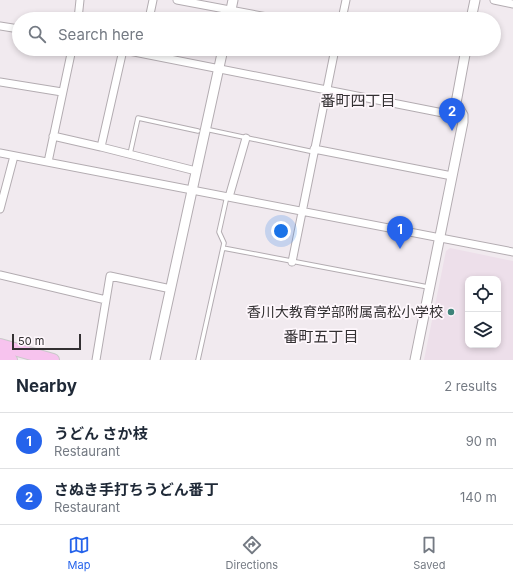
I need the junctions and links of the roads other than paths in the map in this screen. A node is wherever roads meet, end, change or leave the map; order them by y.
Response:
1 (80, 0) edge
2 (153, 0) edge
3 (178, 0) edge
4 (233, 0) edge
5 (346, 0) edge
6 (475, 0) edge
7 (494, 0) edge
8 (513, 4) edge
9 (79, 12) edge
10 (150, 12) edge
11 (223, 12) edge
12 (230, 12) edge
13 (343, 12) edge
14 (472, 12) edge
15 (0, 26) edge
16 (12, 28) edge
17 (70, 56) edge
18 (120, 56) edge
19 (164, 56) edge
20 (221, 56) edge
21 (334, 56) edge
22 (465, 56) edge
23 (218, 69) junction
24 (0, 82) edge
25 (327, 90) junction
26 (62, 92) junction
27 (460, 110) junction
28 (210, 130) dead end
29 (198, 131) dead end
30 (53, 136) junction
31 (246, 138) junction
32 (101, 147) junction
33 (314, 151) junction
34 (0, 153) edge
35 (130, 154) junction
36 (14, 156) junction
37 (48, 162) junction
38 (196, 171) junction
39 (452, 176) junction
40 (192, 190) junction
41 (2, 191) edge
42 (228, 197) junction
43 (0, 209) edge
44 (301, 212) junction
45 (439, 238) junction
46 (223, 248) junction
47 (513, 252) edge
48 (292, 262) junction
49 (0, 275) edge
50 (429, 287) junction
51 (171, 289) junction
52 (106, 300) junction
53 (0, 345) edge
54 (0, 357) edge
55 (11, 360) edge
56 (53, 360) edge
57 (96, 360) edge
58 (155, 360) edge
59 (198, 360) edge
60 (415, 360) edge

1 - 9 street
2 - 10 street
3 - 11 street
4 - 12 street
5 - 13 street
6 - 14 street
7 - 8 street
15 - 16 street
17 - 26 street
18 - 32 street
19 - 23 street
20 - 23 street
21 - 25 street
22 - 27 street
23 - 25 street
23 - 38 street
24 - 26 street
25 - 27 street
25 - 33 street
26 - 30 street
27 - 39 street
28 - 31 lane
29 - 35 lane
30 - 32 street
30 - 37 street
31 - 33 lane
31 - 42 street
32 - 35 street
33 - 39 street
33 - 44 street
34 - 36 street
35 - 38 street
36 - 37 street
36 - 41 street
37 - 40 street
38 - 40 street
39 - 45 street
40 - 42 street
40 - 51 street
41 - 43 street
42 - 44 street
42 - 46 lane
44 - 45 street
44 - 48 street
45 - 47 street
45 - 50 street
46 - 48 lane
46 - 59 lane
48 - 50 lane
49 - 52 street
50 - 60 street
51 - 52 street
51 - 58 street
52 - 57 street
53 - 56 main road
54 - 55 main road

